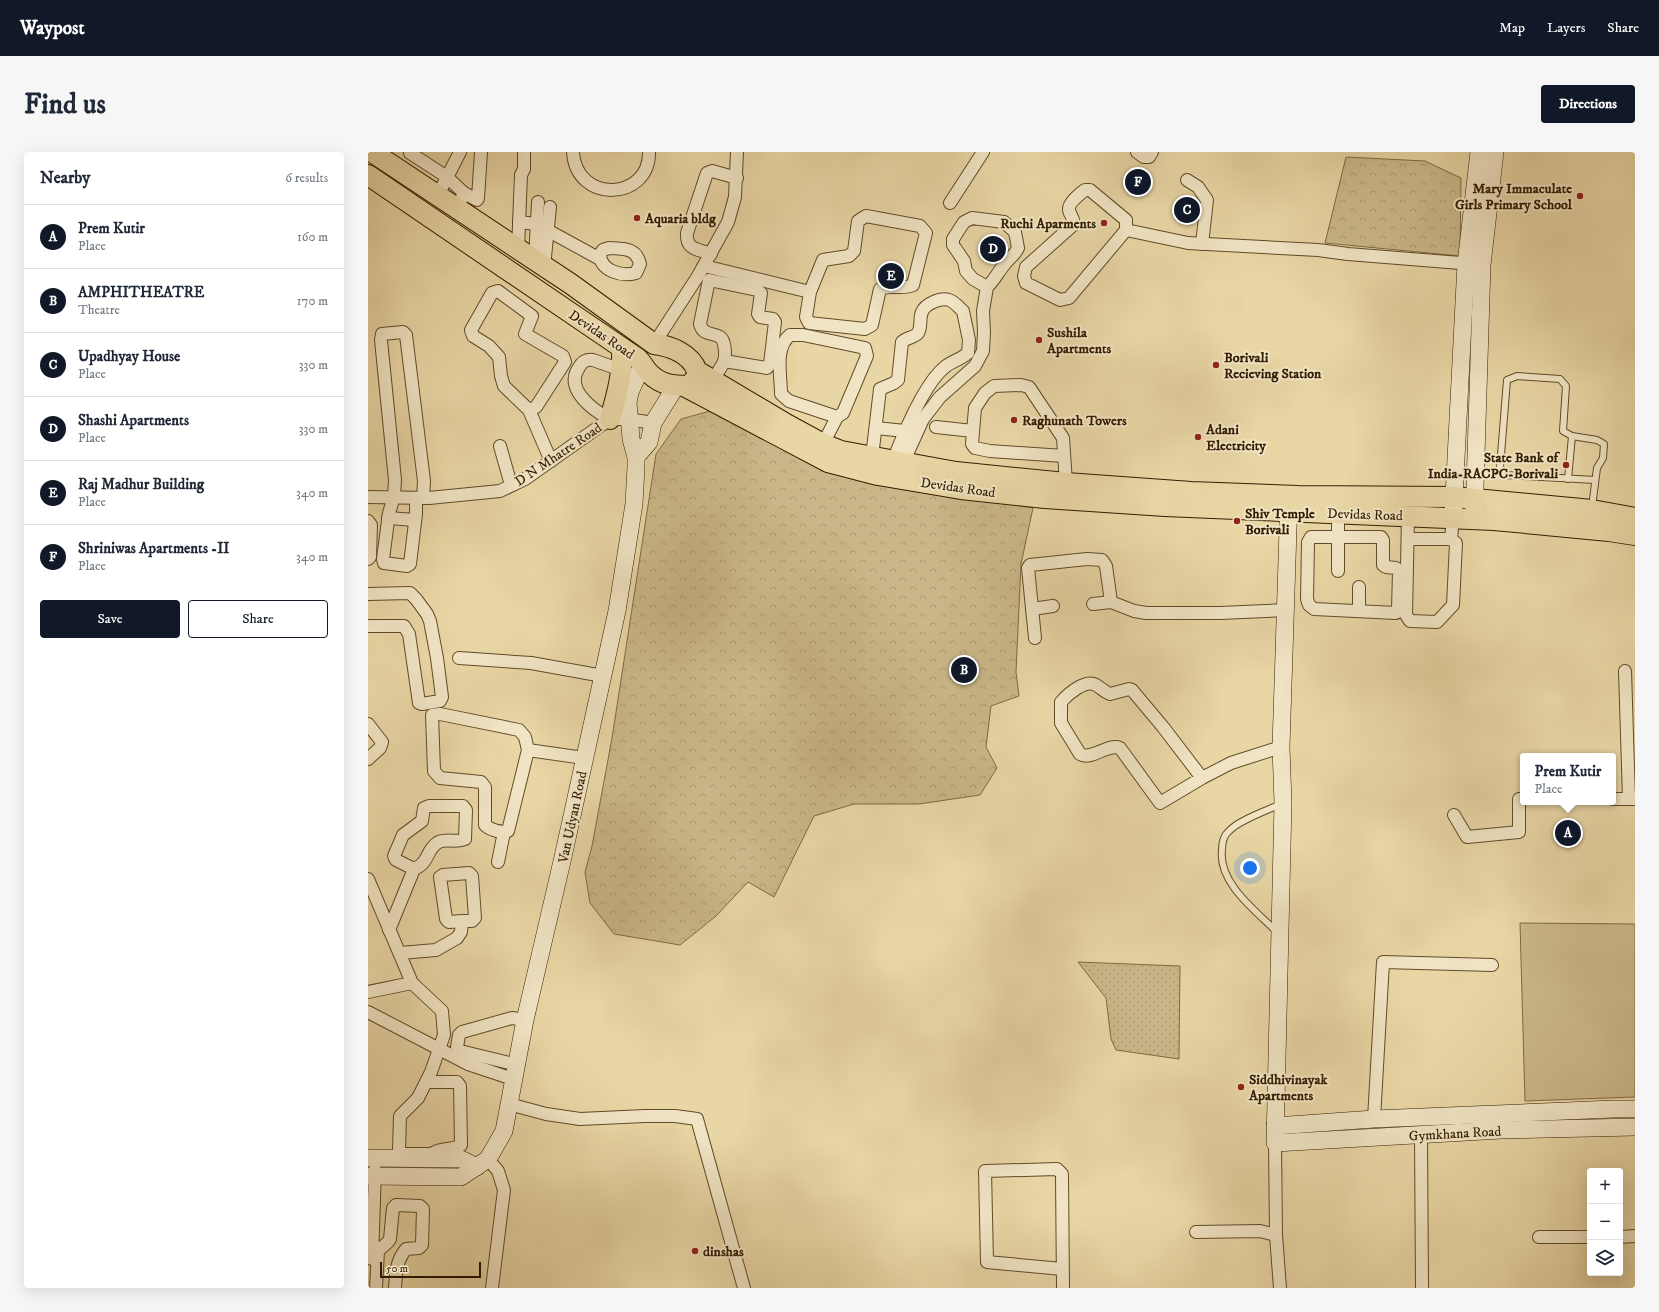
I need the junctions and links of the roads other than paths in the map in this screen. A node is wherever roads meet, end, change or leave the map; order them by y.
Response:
1 (411, 152) edge
2 (460, 152) edge
3 (481, 152) edge
4 (524, 152) edge
5 (574, 152) edge
6 (650, 152) edge
7 (737, 152) edge
8 (983, 152) edge
9 (1137, 152) edge
10 (1152, 152) edge
11 (1479, 152) edge
12 (1495, 152) edge
13 (387, 159) edge
14 (368, 175) edge
15 (446, 177) junction
16 (737, 178) junction
17 (1186, 180) dead end
18 (438, 195) junction
19 (461, 201) junction
20 (538, 202) dead end
21 (950, 203) dead end
22 (550, 207) dead end
23 (527, 223) junction
24 (548, 230) junction
25 (1126, 230) junction
26 (1202, 244) junction
27 (710, 254) junction
28 (530, 257) junction
29 (600, 259) dead end
30 (1474, 264) junction
31 (704, 274) junction
32 (987, 287) junction
33 (810, 292) junction
34 (654, 344) junction
35 (724, 361) junction
36 (634, 370) junction
37 (705, 375) junction
38 (680, 386) junction
39 (794, 403) junction
40 (530, 410) junction
41 (837, 417) junction
42 (619, 419) junction
43 (653, 423) junction
44 (788, 425) junction
45 (936, 427) dead end
46 (876, 428) junction
47 (905, 431) junction
48 (973, 431) junction
49 (1572, 436) junction
50 (823, 444) junction
51 (500, 446) dead end
52 (1064, 456) junction
53 (636, 457) junction
54 (872, 457) junction
55 (551, 461) junction
56 (898, 462) junction
57 (1568, 479) junction
58 (1596, 480) junction
59 (1066, 483) junction
60 (511, 485) junction
61 (368, 497) edge
62 (394, 497) junction
63 (1454, 497) junction
64 (419, 498) junction
65 (1475, 499) junction
66 (1289, 503) junction
67 (1592, 510) junction
68 (1338, 513) junction
69 (1408, 516) junction
70 (1453, 517) junction
71 (388, 518) junction
72 (1635, 518) edge
73 (1474, 519) junction
74 (415, 520) junction
75 (368, 521) edge
76 (1635, 535) edge
77 (1338, 537) junction
78 (1408, 539) junction
79 (1451, 540) junction
80 (368, 559) edge
81 (1338, 570) dead end
82 (1359, 587) dead end
83 (368, 594) edge
84 (1111, 602) junction
85 (1093, 604) dead end
86 (1053, 606) dead end
87 (1032, 608) junction
88 (1286, 610) junction
89 (1359, 611) junction
90 (368, 626) edge
91 (1035, 638) dead end
92 (459, 658) dead end
93 (1625, 671) dead end
94 (603, 676) junction
95 (368, 724) edge
96 (1281, 747) junction
97 (528, 750) junction
98 (584, 758) junction
99 (368, 759) edge
100 (1202, 778) junction
101 (1520, 799) edge
102 (1616, 799) edge
103 (1632, 799) edge
104 (1283, 803) junction
105 (1454, 815) dead end
106 (504, 832) junction
107 (498, 862) dead end
108 (414, 869) junction
109 (368, 879) edge
110 (462, 921) dead end
111 (389, 930) junction
112 (1280, 934) junction
113 (400, 953) junction
114 (1492, 965) dead end
115 (412, 983) junction
116 (368, 992) edge
117 (368, 1012) edge
118 (525, 1020) junction
119 (440, 1049) junction
120 (470, 1058) junction
121 (493, 1058) junction
122 (488, 1071) junction
123 (511, 1071) junction
124 (427, 1082) junction
125 (509, 1104) junction
126 (1635, 1110) edge
127 (1374, 1119) junction
128 (1635, 1127) edge
129 (1275, 1134) junction
130 (1421, 1135) junction
131 (372, 1158) edge
132 (483, 1163) junction
133 (371, 1176) edge
134 (1196, 1232) dead end
135 (1276, 1235) junction
136 (373, 1236) junction
137 (391, 1236) junction
138 (1635, 1236) edge
139 (1587, 1237) edge
140 (1623, 1237) edge
141 (1539, 1238) dead end
142 (370, 1256) edge
143 (1062, 1269) junction
144 (371, 1288) edge
145 (376, 1288) edge
146 (395, 1288) edge
147 (492, 1288) edge
148 (744, 1288) edge
149 (1062, 1288) edge
150 (1280, 1288) edge
151 (1422, 1288) edge

1 - 13 street
1 - 15 street
2 - 15 street
3 - 19 street
4 - 23 street
5 - 6 street
7 - 16 street
8 - 21 street
9 - 10 street
11 - 30 street
12 - 30 street
13 - 18 main road, Devidas Road
14 - 36 main road, Devidas Road
15 - 18 street
15 - 19 street
16 - 27 street
16 - 27 street
17 - 26 street
18 - 19 main road, Devidas Road
19 - 28 main road, Devidas Road
20 - 23 street
22 - 24 street
23 - 24 street
23 - 28 street
23 - 28 street
24 - 28 street
24 - 29 street
25 - 25 street
25 - 26 street
26 - 30 street
27 - 31 street
28 - 34 main road, Devidas Road
30 - 63 street
30 - 65 street
31 - 33 street
31 - 34 street
31 - 35 street
31 - 35 street
32 - 32 street
32 - 56 street
33 - 33 street
34 - 36 main road
34 - 37 main road, Devidas Road
35 - 37 street
36 - 38 main road, Devidas Road
36 - 42 main road
36 - 42 street
37 - 38 main road
37 - 44 main road, Devidas Road
38 - 43 street
38 - 66 main road, Devidas Road
39 - 41 street
39 - 41 street
39 - 44 street
40 - 40 street
40 - 55 street
41 - 50 street
42 - 43 street
42 - 53 street, Van Udyan Road
42 - 55 street, D N Mhatre Road
43 - 53 street
44 - 50 main road, Devidas Road
45 - 48 street
46 - 47 street
46 - 47 street
46 - 54 street
47 - 56 street
48 - 52 street
48 - 52 street
49 - 57 lane
49 - 57 lane
49 - 58 lane
50 - 54 main road, Devidas Road
51 - 60 street
52 - 59 street
53 - 94 street, Van Udyan Road
54 - 56 main road, Devidas Road
55 - 60 street, D N Mhatre Road
56 - 59 main road, Devidas Road
57 - 58 lane
58 - 67 lane
59 - 66 main road, Devidas Road
60 - 64 street, D N Mhatre Road
61 - 62 street, D N Mhatre Road
62 - 64 street, D N Mhatre Road
62 - 64 street
62 - 71 street
63 - 65 main road, Devidas Road
63 - 66 main road, Devidas Road
63 - 70 street
64 - 74 street
65 - 67 main road, Devidas Road
65 - 73 street
66 - 68 main road, Devidas Road
66 - 88 street
67 - 72 main road, Devidas Road
68 - 69 main road, Devidas Road
68 - 77 street
69 - 70 main road, Devidas Road
69 - 78 street
70 - 73 main road, Devidas Road
70 - 79 street
71 - 74 street
71 - 74 street
73 - 76 main road, Devidas Road
75 - 80 street
77 - 81 street
77 - 89 street
77 - 89 street
78 - 79 street
78 - 79 street
82 - 89 street
83 - 90 street
84 - 85 street
84 - 87 street
84 - 88 street
86 - 87 street
87 - 91 street
88 - 96 street
92 - 94 street
93 - 103 street
94 - 98 street, Van Udyan Road
95 - 99 street
96 - 100 street
96 - 104 street
97 - 98 street
97 - 106 street
97 - 106 street
98 - 118 street, Van Udyan Road
100 - 100 street
101 - 105 street
102 - 103 street
104 - 112 street
104 - 112 lane
106 - 107 street
108 - 108 street
108 - 111 street
109 - 111 street
110 - 113 street
111 - 113 street
112 - 129 street
113 - 115 street
114 - 127 street
115 - 116 street
115 - 119 street
117 - 119 street
118 - 120 street
118 - 123 street, Van Udyan Road
119 - 120 street
119 - 124 street
120 - 121 street
120 - 122 street
121 - 122 street
121 - 123 street
122 - 123 street
123 - 125 street, Van Udyan Road
124 - 124 street
125 - 132 street, Van Udyan Road
125 - 148 street
126 - 127 street, Gymkhana Road
127 - 129 street, Gymkhana Road
128 - 130 street, Gymkhana Road
129 - 130 street, Gymkhana Road
129 - 135 street
130 - 151 street
131 - 132 street
131 - 133 street
132 - 133 street
132 - 147 street
133 - 136 street
134 - 135 street
135 - 150 street
136 - 137 street
136 - 142 street
137 - 145 street
137 - 146 street
138 - 140 street
139 - 141 street
142 - 144 street
143 - 143 street
143 - 149 street

